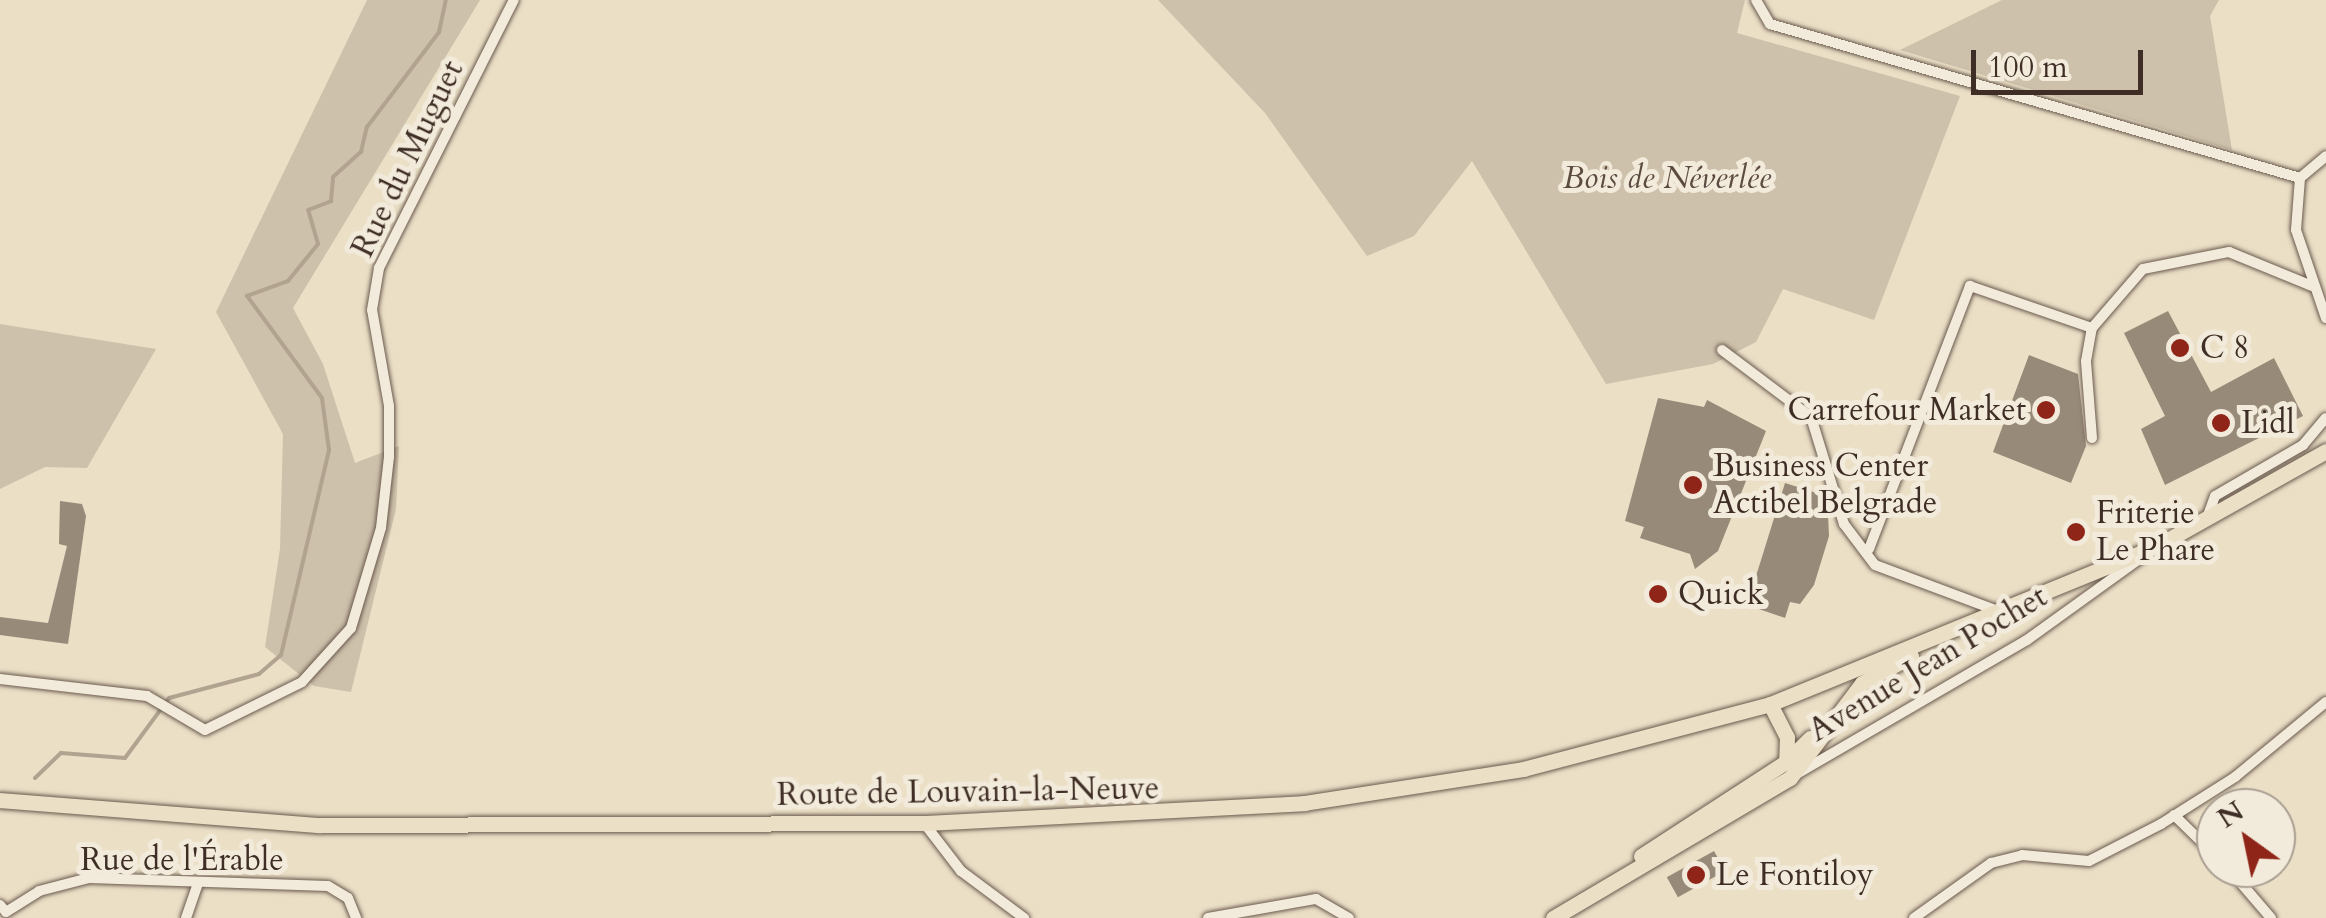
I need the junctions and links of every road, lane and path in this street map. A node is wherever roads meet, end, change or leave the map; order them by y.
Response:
1 (514, 0) edge
2 (1760, 2) edge
3 (2326, 156) edge
4 (2300, 178) junction
5 (2312, 286) junction
6 (2326, 318) edge
7 (2092, 328) junction
8 (1722, 350) dead end
9 (2326, 418) edge
10 (2092, 438) dead end
11 (2326, 451) edge
12 (2206, 519) junction
13 (2156, 547) junction
14 (1869, 550) junction
15 (2003, 612) junction
16 (1917, 648) junction
17 (1860, 671) junction
18 (0, 679) edge
19 (2326, 702) edge
20 (1770, 704) junction
21 (1788, 770) junction
22 (0, 800) edge
23 (2174, 815) junction
24 (924, 823) junction
25 (2196, 836) edge
26 (198, 884) junction
27 (2245, 888) edge
28 (0, 904) edge
29 (186, 918) edge
30 (356, 918) edge
31 (1024, 918) edge
32 (1208, 918) edge
33 (1349, 918) edge
34 (1542, 918) edge
35 (1553, 918) edge
36 (1914, 918) edge
37 (2271, 918) edge

1 - 18 street, Rue du Muguet
2 - 4 street
3 - 4 street
4 - 5 street
5 - 6 street
5 - 7 street
7 - 10 street
7 - 14 street
8 - 14 street
9 - 12 street
11 - 12 main road, Avenue Jean Pochet
12 - 13 main road, Avenue Jean Pochet
13 - 15 main road
13 - 21 street, Avenue Jean Pochet
14 - 15 street
15 - 16 main road
16 - 17 main road, Route de Louvain-la-Neuve
16 - 21 main road
17 - 20 main road, Route de Louvain-la-Neuve
17 - 21 main road
19 - 23 street
20 - 21 main road
20 - 24 main road, Route de Louvain-la-Neuve
21 - 34 main road
21 - 35 main road, Avenue Jean Pochet
22 - 24 main road, Route de Louvain-la-Neuve
23 - 25 street
23 - 36 street
24 - 31 street
26 - 28 street, Rue de l'Érable
26 - 29 street
26 - 30 street, Rue de l'Érable
27 - 37 street
32 - 33 street

